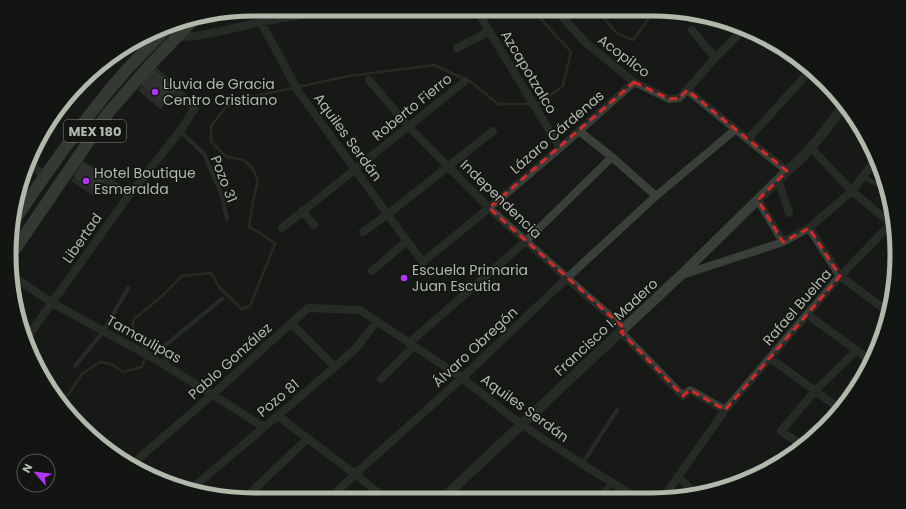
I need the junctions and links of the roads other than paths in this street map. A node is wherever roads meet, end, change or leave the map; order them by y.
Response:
1 (296, 16) edge
2 (480, 16) edge
3 (562, 16) edge
4 (261, 22) junction
5 (188, 26) edge
6 (692, 30) dead end
7 (490, 31) junction
8 (740, 33) edge
9 (160, 36) edge
10 (176, 38) junction
11 (456, 48) dead end
12 (715, 58) junction
13 (149, 66) junction
14 (807, 74) edge
15 (369, 80) dead end
16 (465, 81) dead end
17 (634, 82) junction
18 (688, 90) junction
19 (841, 109) edge
20 (408, 126) junction
21 (736, 129) junction
22 (180, 130) junction
23 (493, 130) dead end
24 (579, 131) junction
25 (748, 139) junction
26 (560, 148) junction
27 (811, 148) junction
28 (612, 158) junction
29 (75, 160) junction
30 (872, 164) edge
31 (33, 166) edge
32 (448, 166) junction
33 (355, 170) junction
34 (787, 171) junction
35 (44, 176) junction
36 (864, 177) junction
37 (778, 180) junction
38 (879, 185) edge
39 (852, 191) junction
40 (129, 195) junction
41 (656, 196) junction
42 (758, 200) junction
43 (489, 208) junction
44 (302, 211) junction
45 (20, 212) edge
46 (789, 213) dead end
47 (388, 214) junction
48 (227, 219) dead end
49 (888, 221) edge
50 (314, 225) dead end
51 (888, 227) edge
52 (282, 228) dead end
53 (809, 228) junction
54 (363, 232) dead end
55 (407, 241) junction
56 (526, 241) junction
57 (783, 242) junction
58 (16, 248) edge
59 (423, 262) joint
60 (372, 271) dead end
61 (682, 275) junction
62 (840, 276) junction
63 (567, 278) junction
64 (18, 279) edge
65 (128, 288) dead end
66 (222, 298) dead end
67 (52, 303) junction
68 (884, 308) edge
69 (360, 310) joint
70 (808, 315) junction
71 (377, 321) junction
72 (291, 323) junction
73 (623, 330) junction
74 (103, 332) junction
75 (30, 334) edge
76 (411, 345) junction
77 (857, 350) junction
78 (866, 357) edge
79 (770, 358) junction
80 (75, 366) dead end
81 (168, 367) junction
82 (335, 367) junction
83 (462, 378) junction
84 (381, 379) dead end
85 (815, 391) junction
86 (212, 395) junction
87 (836, 406) edge
88 (617, 410) dead end
89 (726, 410) junction
90 (278, 416) junction
91 (522, 425) junction
92 (264, 427) junction
93 (308, 438) junction
94 (798, 443) edge
95 (135, 461) edge
96 (582, 464) junction
97 (355, 474) junction
98 (678, 476) junction
99 (611, 482) junction
100 (195, 485) edge
101 (691, 489) edge
102 (667, 492) edge
103 (251, 493) edge
104 (335, 493) edge
105 (379, 493) edge
106 (448, 493) edge
107 (603, 493) edge
108 (628, 493) edge

1 - 4 street
2 - 7 street, Azcapotzalco
3 - 17 street, Acopilco
4 - 10 street
4 - 33 street, Aquiles Serdán
5 - 10 main road, MEX 180
6 - 12 street
7 - 11 street
7 - 26 street, Azcapotzalco
8 - 12 street
9 - 35 main road, MEX 180
10 - 13 main road, MEX 180
12 - 18 street
13 - 22 street, Libertad
13 - 29 main road, MEX 180
14 - 25 street
15 - 20 street, Independencia
16 - 20 street, Roberto Fierro
17 - 18 street, Acopilco
17 - 24 street, Lázaro Cárdenas
18 - 21 street
19 - 27 street, Francisco I. Madero
20 - 32 street, Independencia
20 - 33 street, Roberto Fierro
21 - 25 street
21 - 41 street, Álvaro Obregón
22 - 40 street, Libertad
22 - 48 lane, Pozo 31
23 - 32 street
24 - 26 street, Lázaro Cárdenas
24 - 28 street
25 - 34 street
26 - 43 street, Lázaro Cárdenas
27 - 34 street, Francisco I. Madero
27 - 39 street
28 - 41 street
28 - 56 street
29 - 40 street
29 - 58 main road, MEX 180
30 - 36 street
31 - 35 street
32 - 43 street, Independencia
32 - 47 street
33 - 44 street, Roberto Fierro
33 - 47 street, Aquiles Serdán
34 - 37 street, Francisco I. Madero
35 - 45 main road, MEX 180
36 - 38 lane
36 - 39 street
37 - 42 street, Francisco I. Madero
37 - 46 street
39 - 49 street
39 - 53 street
40 - 67 street, Libertad
41 - 63 street, Álvaro Obregón
42 - 57 street
42 - 61 street, Francisco I. Madero
43 - 56 street, Independencia
43 - 59 street, Lázaro Cárdenas
44 - 50 street
44 - 52 street, Roberto Fierro
47 - 54 street
47 - 55 street, Aquiles Serdán
51 - 62 street, Rafael Buelna
53 - 57 street
53 - 62 street
55 - 59 street, Aquiles Serdán
55 - 60 street
56 - 63 street, Independencia
56 - 76 street
57 - 61 street
61 - 73 street, Francisco I. Madero
62 - 68 street
62 - 70 street, Rafael Buelna
63 - 73 street, Independencia
63 - 83 street, Álvaro Obregón
64 - 67 street, Tamaulipas
65 - 74 lane
66 - 81 lane
67 - 74 street, Tamaulipas
67 - 75 street, Libertad
69 - 71 street, Aquiles Serdán
69 - 72 street, Pablo González
70 - 77 street
70 - 79 street, Rafael Buelna
71 - 76 street, Aquiles Serdán
71 - 82 street, Pozo 81
72 - 82 street
72 - 86 street, Pablo González
73 - 89 street, Independencia
73 - 91 street, Francisco I. Madero
74 - 80 lane
74 - 81 street, Tamaulipas
76 - 83 street, Aquiles Serdán
76 - 84 street
77 - 78 street
77 - 85 street
79 - 85 street
79 - 89 street, Rafael Buelna
81 - 86 street, Tamaulipas
82 - 90 street, Pozo 81
83 - 91 street, Aquiles Serdán
83 - 97 street, Álvaro Obregón
85 - 87 street
85 - 94 street
86 - 92 street, Tamaulipas
86 - 95 street, Pablo González
88 - 96 lane
89 - 98 street, Rafael Buelna
90 - 92 street, Pozo 81
90 - 93 street
91 - 96 street, Aquiles Serdán
91 - 106 street, Francisco I. Madero
92 - 100 street, Pozo 81
93 - 97 street
93 - 103 street
96 - 99 street, Aquiles Serdán
97 - 104 street, Álvaro Obregón
97 - 105 street
98 - 101 street
98 - 102 street
99 - 107 lane
99 - 108 street, Aquiles Serdán

